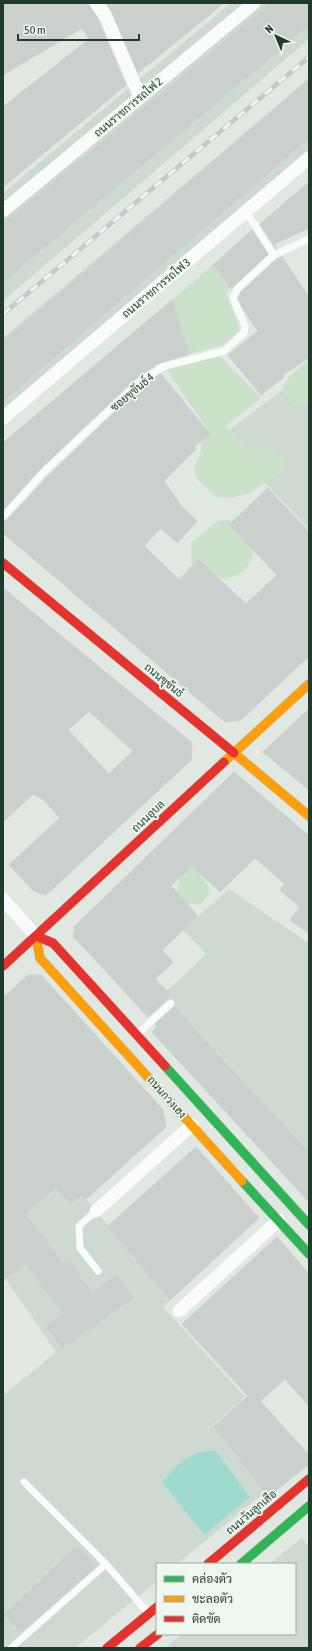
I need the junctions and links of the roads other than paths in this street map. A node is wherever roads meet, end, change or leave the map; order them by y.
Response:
1 (96, 3) edge
2 (254, 3) edge
3 (140, 97) junction
4 (309, 158) edge
5 (3, 211) edge
6 (246, 212) junction
7 (309, 239) edge
8 (274, 255) junction
9 (3, 418) edge
10 (3, 517) edge
11 (3, 563) edge
12 (309, 684) edge
13 (234, 753) junction
14 (309, 816) edge
15 (3, 900) edge
16 (36, 936) junction
17 (3, 966) edge
18 (171, 1003) dead end
19 (136, 1035) junction
20 (192, 1125) junction
21 (96, 1211) joint
22 (279, 1220) junction
23 (309, 1225) edge
24 (309, 1254) edge
25 (98, 1271) dead end
26 (179, 1311) dead end
27 (309, 1479) edge
28 (24, 1482) dead end
29 (309, 1506) edge
30 (209, 1563) edge
31 (242, 1563) edge
32 (106, 1564) junction
33 (156, 1609) edge
34 (151, 1617) junction
35 (157, 1635) edge
36 (11, 1648) edge
37 (107, 1648) edge
38 (140, 1648) edge

1 - 3 street
2 - 3 street, ถนนราชการรถไฟ 2
3 - 5 street, ถนนราชการรถไฟ 2
4 - 6 street, ถนนราชการรถไฟ 3
6 - 8 lane
6 - 9 street, ถนนราชการรถไฟ 3
7 - 8 lane, ซอยขุขันธ์ 4
8 - 10 lane, ซอยขุขันธ์ 4
11 - 13 street, ถนนขุขันธ์
12 - 13 street, ถนนอุบล
13 - 14 street, ถนนขุขันธ์
13 - 16 street, ถนนอุบล
15 - 16 street, ถนนกวงเฮง
16 - 17 street, ถนนอุบล
16 - 19 street, ถนนกวงเฮง
16 - 20 street, ถนนกวงเฮง
18 - 19 lane
19 - 23 street, ถนนกวงเฮง
20 - 21 street
20 - 22 street, ถนนกวงเฮง
21 - 25 lane
22 - 24 street, ถนนกวงเฮง
22 - 26 street
27 - 30 street, ถนนวันลูกเสือ
28 - 32 lane
29 - 31 street
32 - 34 lane
32 - 36 lane
33 - 34 street
34 - 37 street
35 - 38 street

